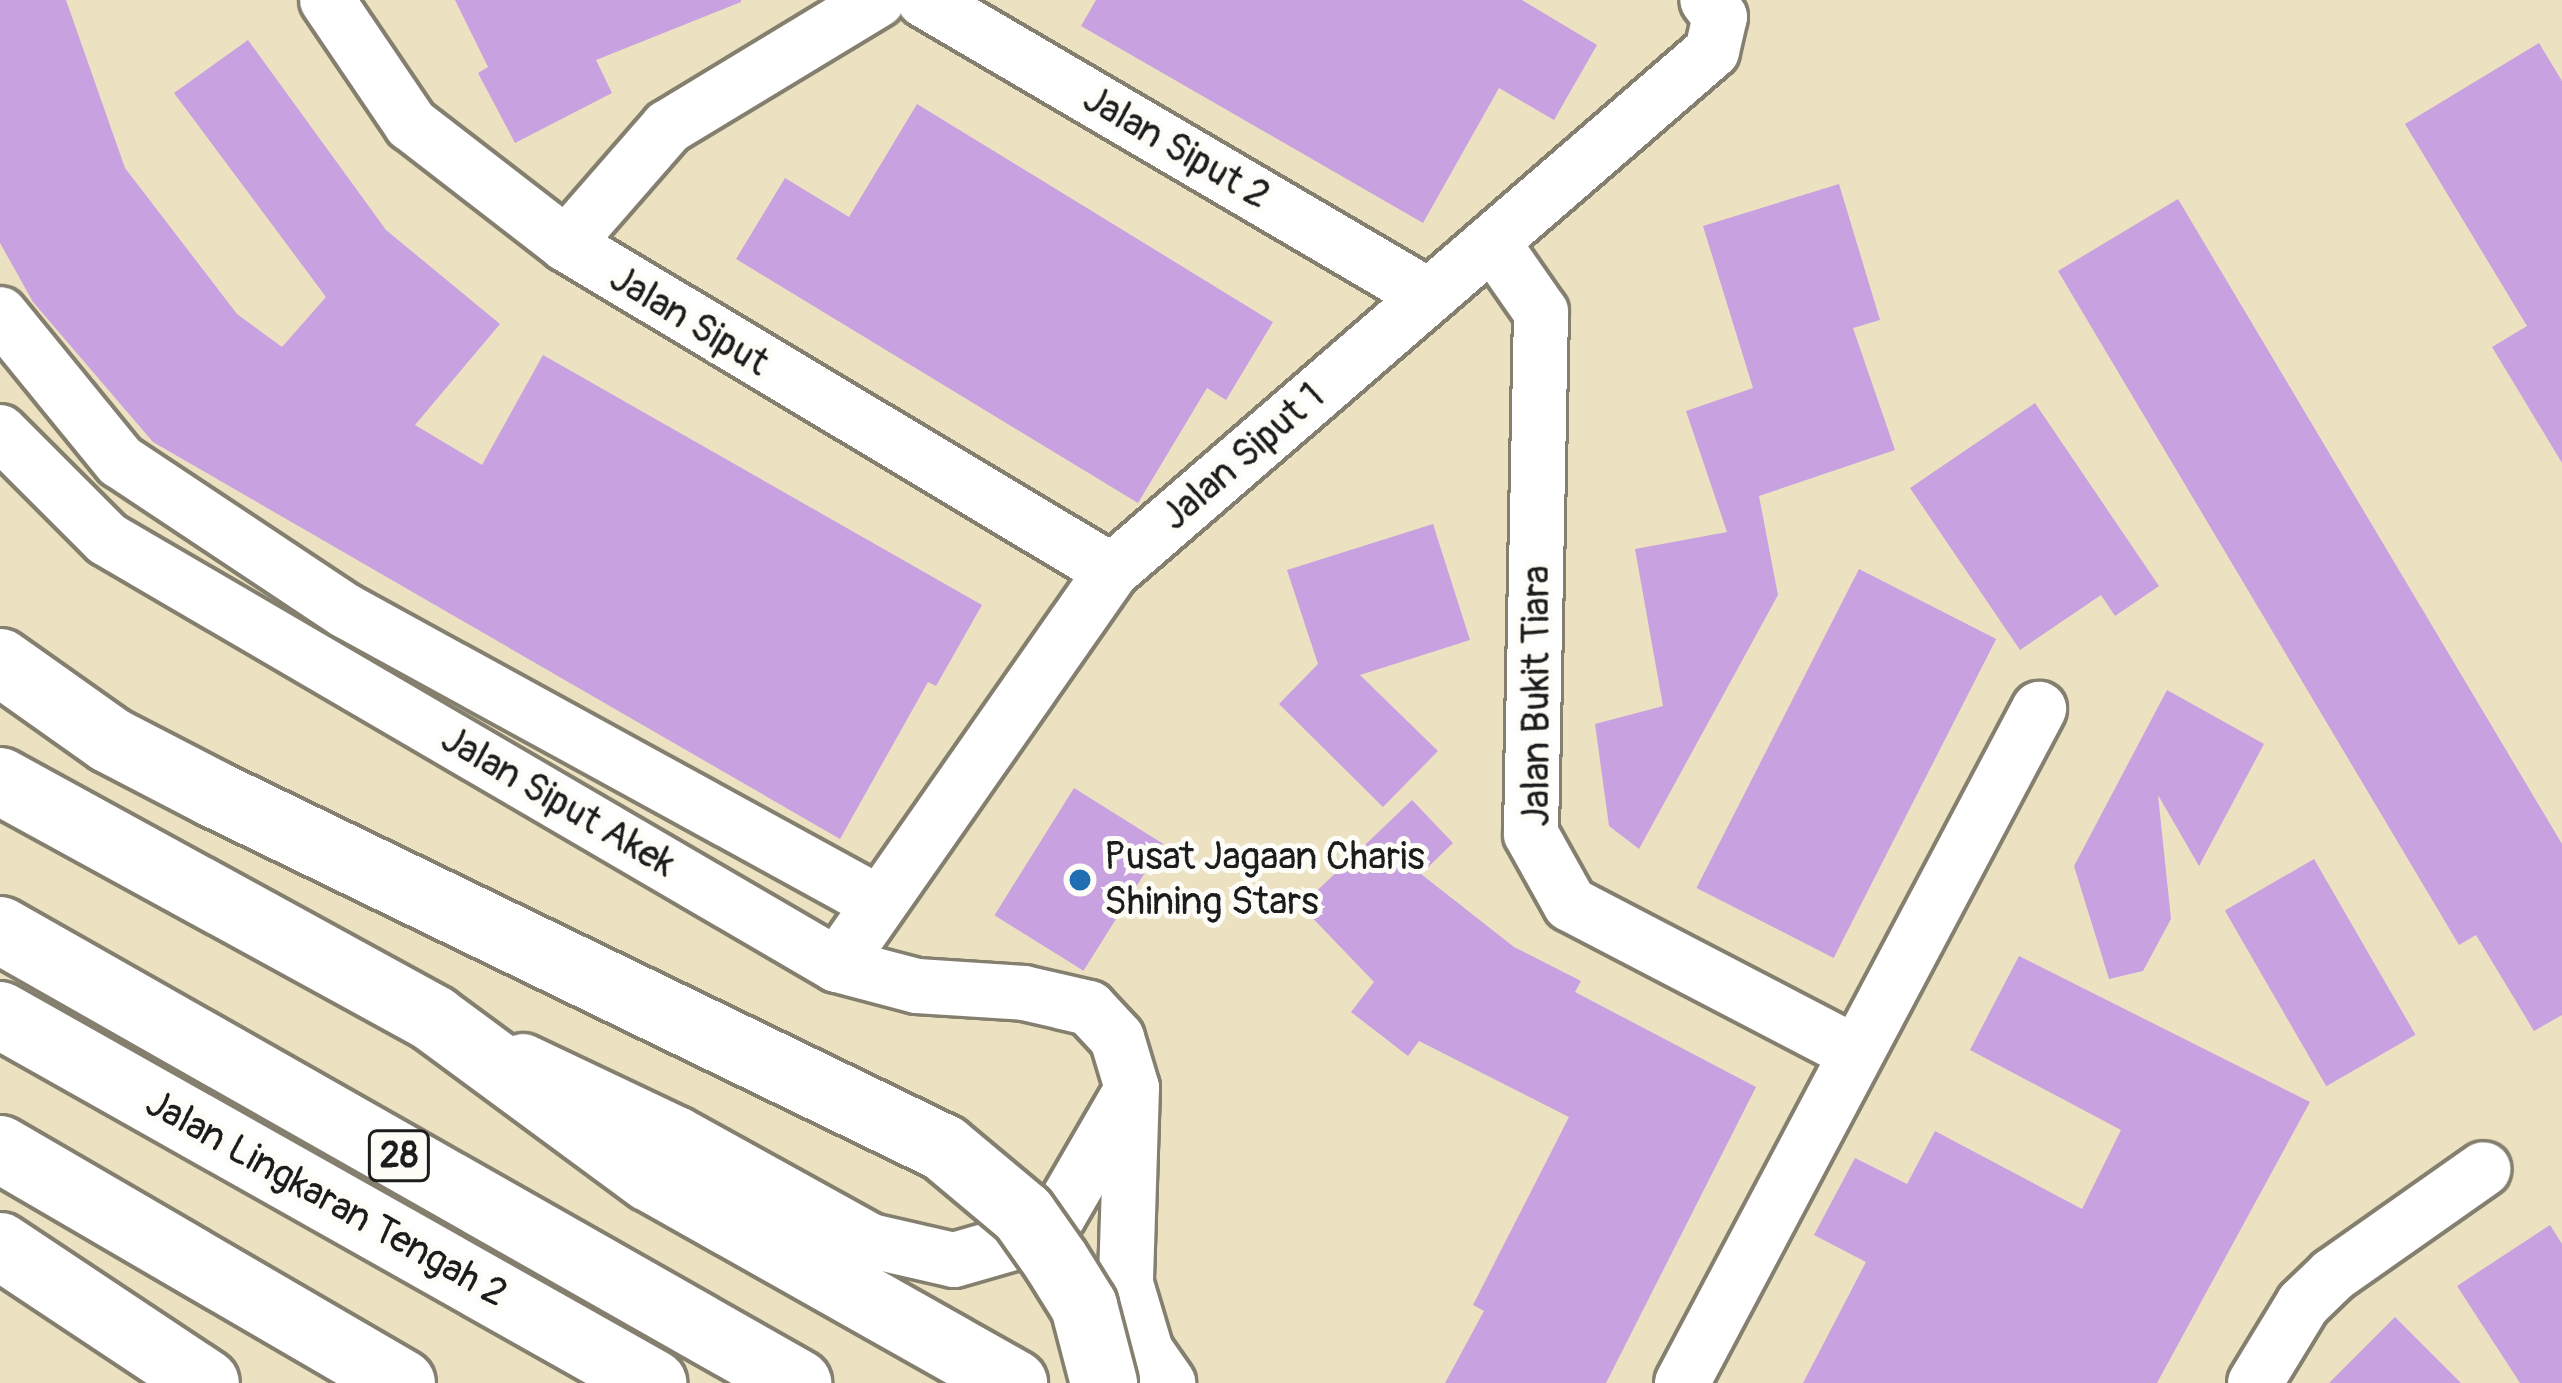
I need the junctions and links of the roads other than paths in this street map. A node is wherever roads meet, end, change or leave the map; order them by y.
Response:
1 (327, 0) edge
2 (878, 0) edge
3 (924, 0) edge
4 (1713, 9) edge
5 (566, 244) junction
6 (1493, 244) junction
7 (1429, 296) junction
8 (0, 314) edge
9 (0, 432) edge
10 (1112, 571) junction
11 (0, 662) edge
12 (2039, 709) dead end
13 (1, 782) edge
14 (877, 902) junction
15 (0, 930) edge
16 (837, 965) junction
17 (0, 1015) edge
18 (434, 1019) junction
19 (1856, 1053) junction
20 (1132, 1088) junction
21 (0, 1149) edge
22 (2484, 1169) dead end
23 (0, 1246) edge
24 (382, 1376) edge
25 (206, 1383) edge
26 (652, 1383) edge
27 (799, 1383) edge
28 (1014, 1383) edge
29 (1104, 1383) edge
30 (1168, 1383) edge
31 (1682, 1383) edge
32 (2254, 1383) edge

1 - 5 street, Jalan Siput
2 - 5 street
3 - 7 street, Jalan Siput 2
4 - 6 street, Jalan Siput 1
5 - 10 street, Jalan Siput
6 - 7 street, Jalan Siput 1
6 - 19 street, Jalan Bukit Tiara
7 - 10 street, Jalan Siput 1
8 - 14 street
9 - 16 street, Jalan Siput Akek
10 - 14 street, Jalan Siput 1
11 - 29 highway, bridge
12 - 19 street
13 - 18 highway
14 - 16 street, Jalan Siput 1
15 - 27 highway, Jalan Lingkaran Tengah 2 / 28
16 - 20 street, Jalan Siput Akek
17 - 26 highway, Jalan Lingkaran Tengah 2 / 28
18 - 20 street
18 - 28 highway
19 - 31 street
20 - 30 street
21 - 24 highway
22 - 32 street
23 - 25 highway

